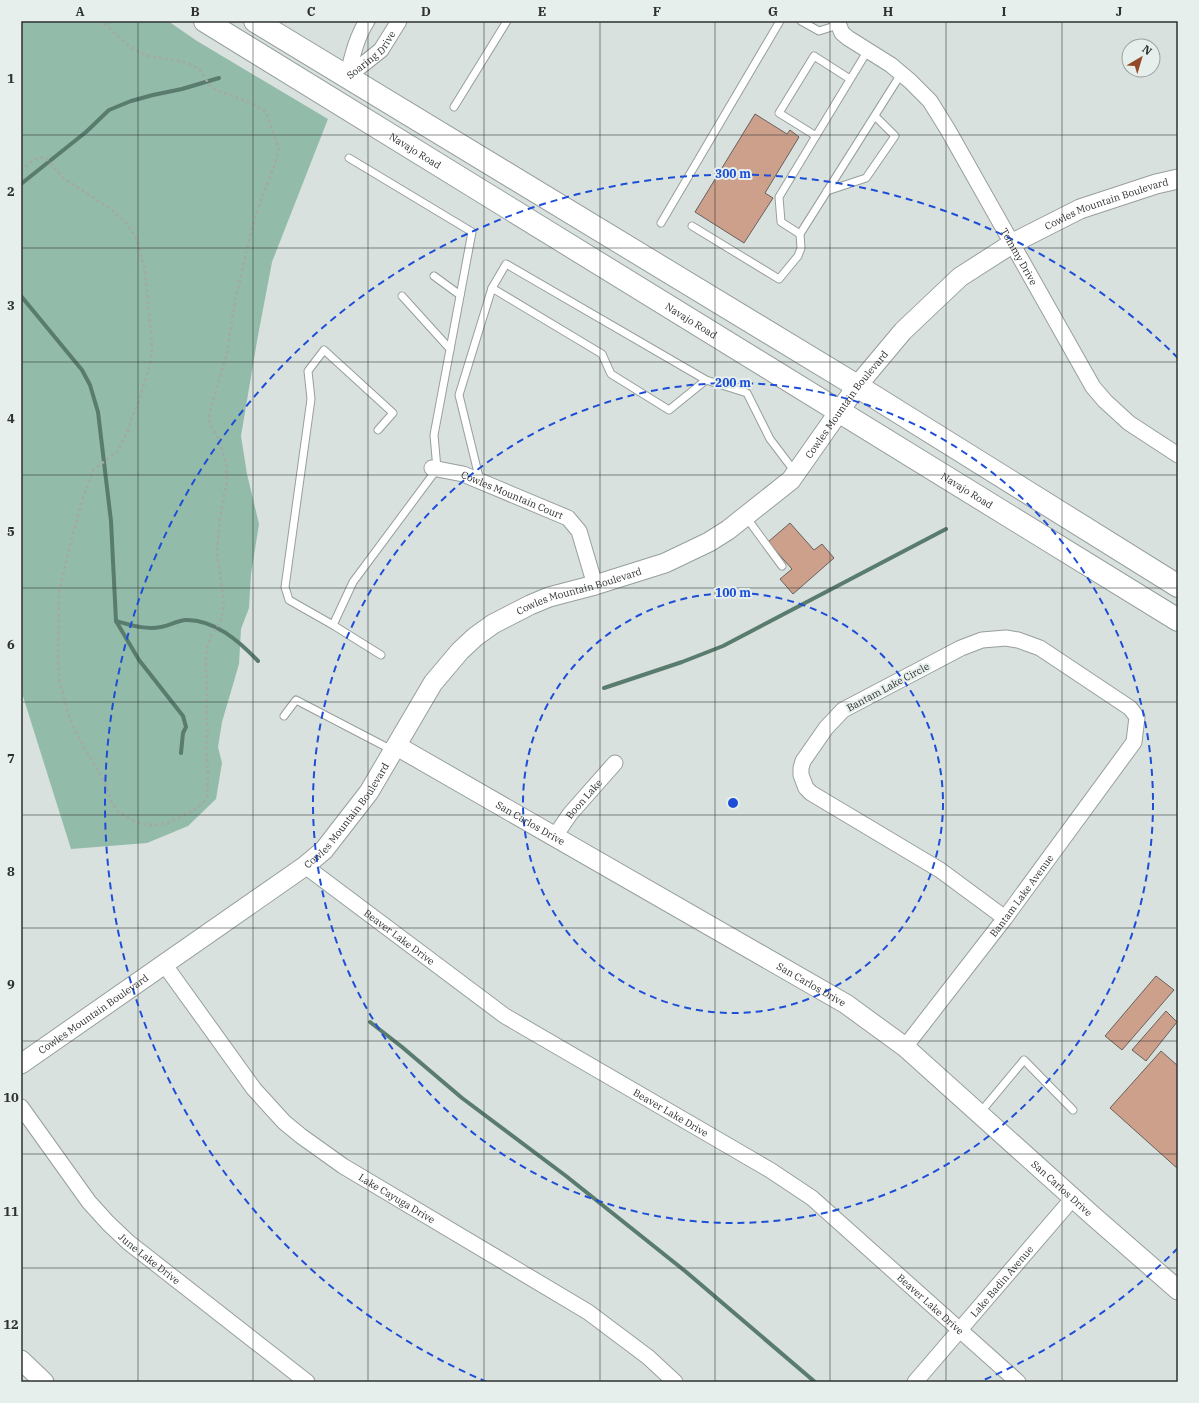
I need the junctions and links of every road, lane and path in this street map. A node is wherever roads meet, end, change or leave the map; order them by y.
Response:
1 (101, 21) edge
2 (205, 21) edge
3 (228, 21) edge
4 (254, 21) edge
5 (367, 21) edge
6 (398, 21) edge
7 (507, 21) edge
8 (780, 21) edge
9 (801, 21) edge
10 (838, 23) edge
11 (868, 50) junction
12 (901, 74) junction
13 (347, 77) junction
14 (850, 79) junction
15 (454, 107) dead end
16 (875, 116) junction
17 (816, 136) junction
18 (349, 158) dead end
19 (21, 171) edge
20 (1178, 179) edge
21 (827, 191) junction
22 (661, 223) dead end
23 (692, 226) dead end
24 (800, 234) junction
25 (1013, 243) junction
26 (434, 276) dead end
27 (492, 288) junction
28 (460, 295) junction
29 (402, 296) dead end
30 (450, 349) junction
31 (706, 380) junction
32 (857, 386) junction
33 (840, 411) junction
34 (378, 430) dead end
35 (1178, 455) edge
36 (435, 468) junction
37 (796, 473) junction
38 (480, 481) junction
39 (746, 517) junction
40 (782, 566) dead end
41 (595, 585) junction
42 (1178, 586) edge
43 (1178, 620) edge
44 (333, 625) junction
45 (382, 656) dead end
46 (284, 716) dead end
47 (1134, 742) joint
48 (395, 748) junction
49 (614, 764) dead end
50 (555, 836) junction
51 (305, 866) junction
52 (1005, 918) junction
53 (164, 964) junction
54 (905, 1047) junction
55 (21, 1064) edge
56 (21, 1107) edge
57 (1073, 1110) dead end
58 (979, 1114) junction
59 (1073, 1198) junction
60 (1178, 1290) edge
61 (959, 1330) junction
62 (21, 1360) edge
63 (44, 1382) edge
64 (307, 1382) edge
65 (675, 1382) edge
66 (915, 1382) edge
67 (1018, 1382) edge

1 - 19 path
2 - 33 main road, Navajo Road
3 - 13 main road
4 - 13 main road
5 - 13 street, Soaring Drive
6 - 13 street, Soaring Drive
7 - 15 lane
8 - 22 lane
9 - 10 lane
10 - 11 street, Tommy Drive
11 - 12 street, Tommy Drive
11 - 14 lane
12 - 16 lane
12 - 25 street, Tommy Drive
13 - 32 main road
14 - 17 lane
14 - 17 lane
16 - 21 lane
16 - 21 lane
17 - 24 lane
18 - 28 lane
20 - 25 street, Cowles Mountain Boulevard
21 - 24 lane
23 - 24 lane
25 - 32 street, Cowles Mountain Boulevard
25 - 35 street, Tommy Drive
26 - 28 lane
27 - 31 lane
27 - 31 lane
27 - 38 lane
28 - 30 lane
29 - 30 lane
30 - 36 lane
31 - 37 lane
32 - 33 street, Cowles Mountain Boulevard
32 - 42 main road
33 - 37 street, Cowles Mountain Boulevard
33 - 43 main road, Navajo Road
34 - 44 lane
36 - 38 street, Cowles Mountain Court
36 - 44 lane
37 - 39 street, Cowles Mountain Boulevard
38 - 41 street, Cowles Mountain Court
39 - 40 lane
39 - 41 street, Cowles Mountain Boulevard
41 - 48 street, Cowles Mountain Boulevard
44 - 45 lane
46 - 48 lane
47 - 52 street, Bantam Lake Avenue
47 - 52 street, Bantam Lake Circle
48 - 50 street, San Carlos Drive
48 - 51 street, Cowles Mountain Boulevard
49 - 50 street, Boon Lake
50 - 54 street, San Carlos Drive
51 - 53 street, Cowles Mountain Boulevard
51 - 61 street, Beaver Lake Drive
52 - 54 street, Bantam Lake Avenue
53 - 55 street, Cowles Mountain Boulevard
53 - 65 street, Lake Cayuga Drive
54 - 58 street, San Carlos Drive
56 - 64 street, June Lake Drive
57 - 58 lane
58 - 59 street, San Carlos Drive
59 - 60 street, San Carlos Drive
59 - 61 street, Lake Badin Avenue
61 - 66 street, Lake Badin Avenue
61 - 67 street, Beaver Lake Drive
62 - 63 street

